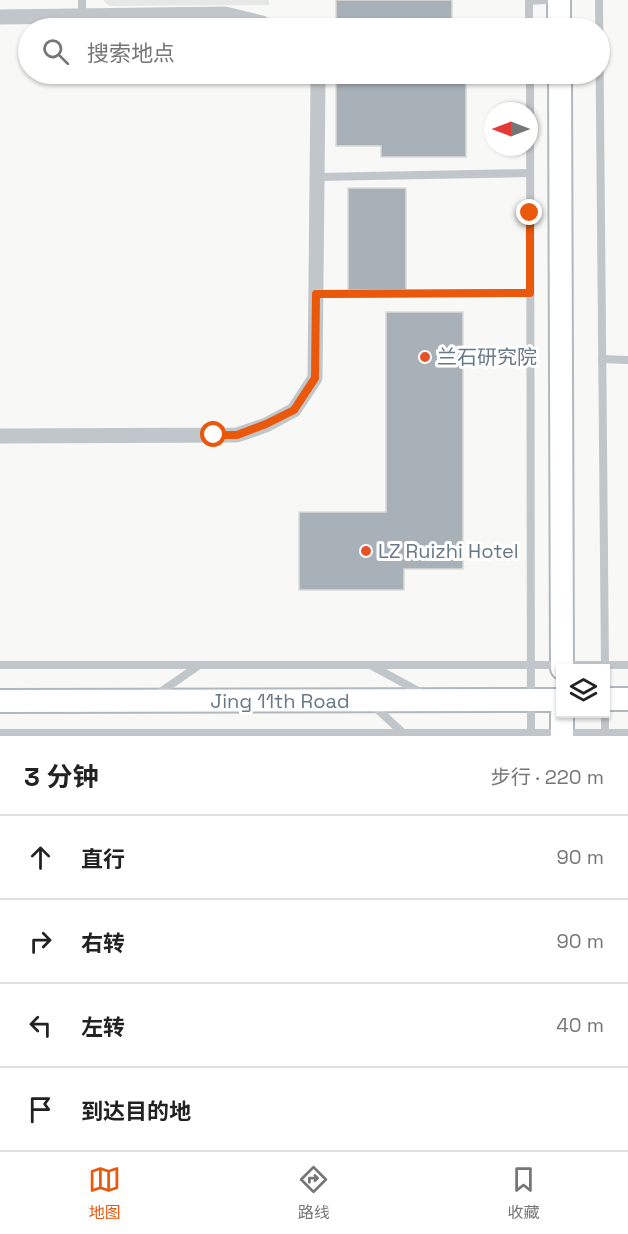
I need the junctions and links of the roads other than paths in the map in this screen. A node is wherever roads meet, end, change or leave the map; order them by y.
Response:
1 (529, 0) edge
2 (544, 0) edge
3 (559, 0) edge
4 (599, 0) edge
5 (82, 8) edge
6 (0, 17) edge
7 (241, 18) edge
8 (530, 18) edge
9 (559, 18) edge
10 (599, 18) edge
11 (318, 84) edge
12 (530, 84) edge
13 (560, 84) edge
14 (600, 84) edge
15 (530, 173) junction
16 (317, 177) junction
17 (530, 293) junction
18 (316, 294) junction
19 (603, 359) junction
20 (628, 360) edge
21 (0, 436) edge
22 (562, 664) edge
23 (605, 664) edge
24 (628, 664) edge
25 (0, 665) edge
26 (199, 665) junction
27 (369, 665) junction
28 (531, 665) junction
29 (610, 666) edge
30 (556, 667) edge
31 (610, 699) edge
32 (628, 699) edge
33 (369, 700) junction
34 (434, 700) junction
35 (531, 700) junction
36 (556, 700) edge
37 (0, 701) edge
38 (146, 702) junction
39 (605, 718) edge
40 (562, 727) edge
41 (0, 733) edge
42 (403, 733) junction
43 (628, 733) edge
44 (531, 734) edge
45 (605, 734) edge

1 - 2 lane
1 - 8 lane
3 - 9 street
4 - 10 lane
5 - 6 street
5 - 7 street
11 - 16 street
12 - 15 lane
13 - 22 street
14 - 19 lane
15 - 16 lane
15 - 17 lane
16 - 18 street
17 - 18 lane
17 - 28 lane
18 - 21 street
19 - 20 lane
19 - 23 lane
24 - 29 lane
25 - 26 lane
26 - 27 lane
26 - 38 lane
27 - 28 lane
27 - 34 lane
28 - 30 lane
28 - 35 lane
31 - 32 street
33 - 34 street, Jing 11th Road
33 - 38 street, Jing 11th Road
33 - 42 lane
34 - 35 street, Jing 11th Road
35 - 36 street, Jing 11th Road
35 - 44 lane
37 - 38 street, Jing 11th Road
39 - 45 lane
40 - 44 lane
40 - 45 lane
41 - 42 lane
42 - 44 lane
43 - 45 lane

